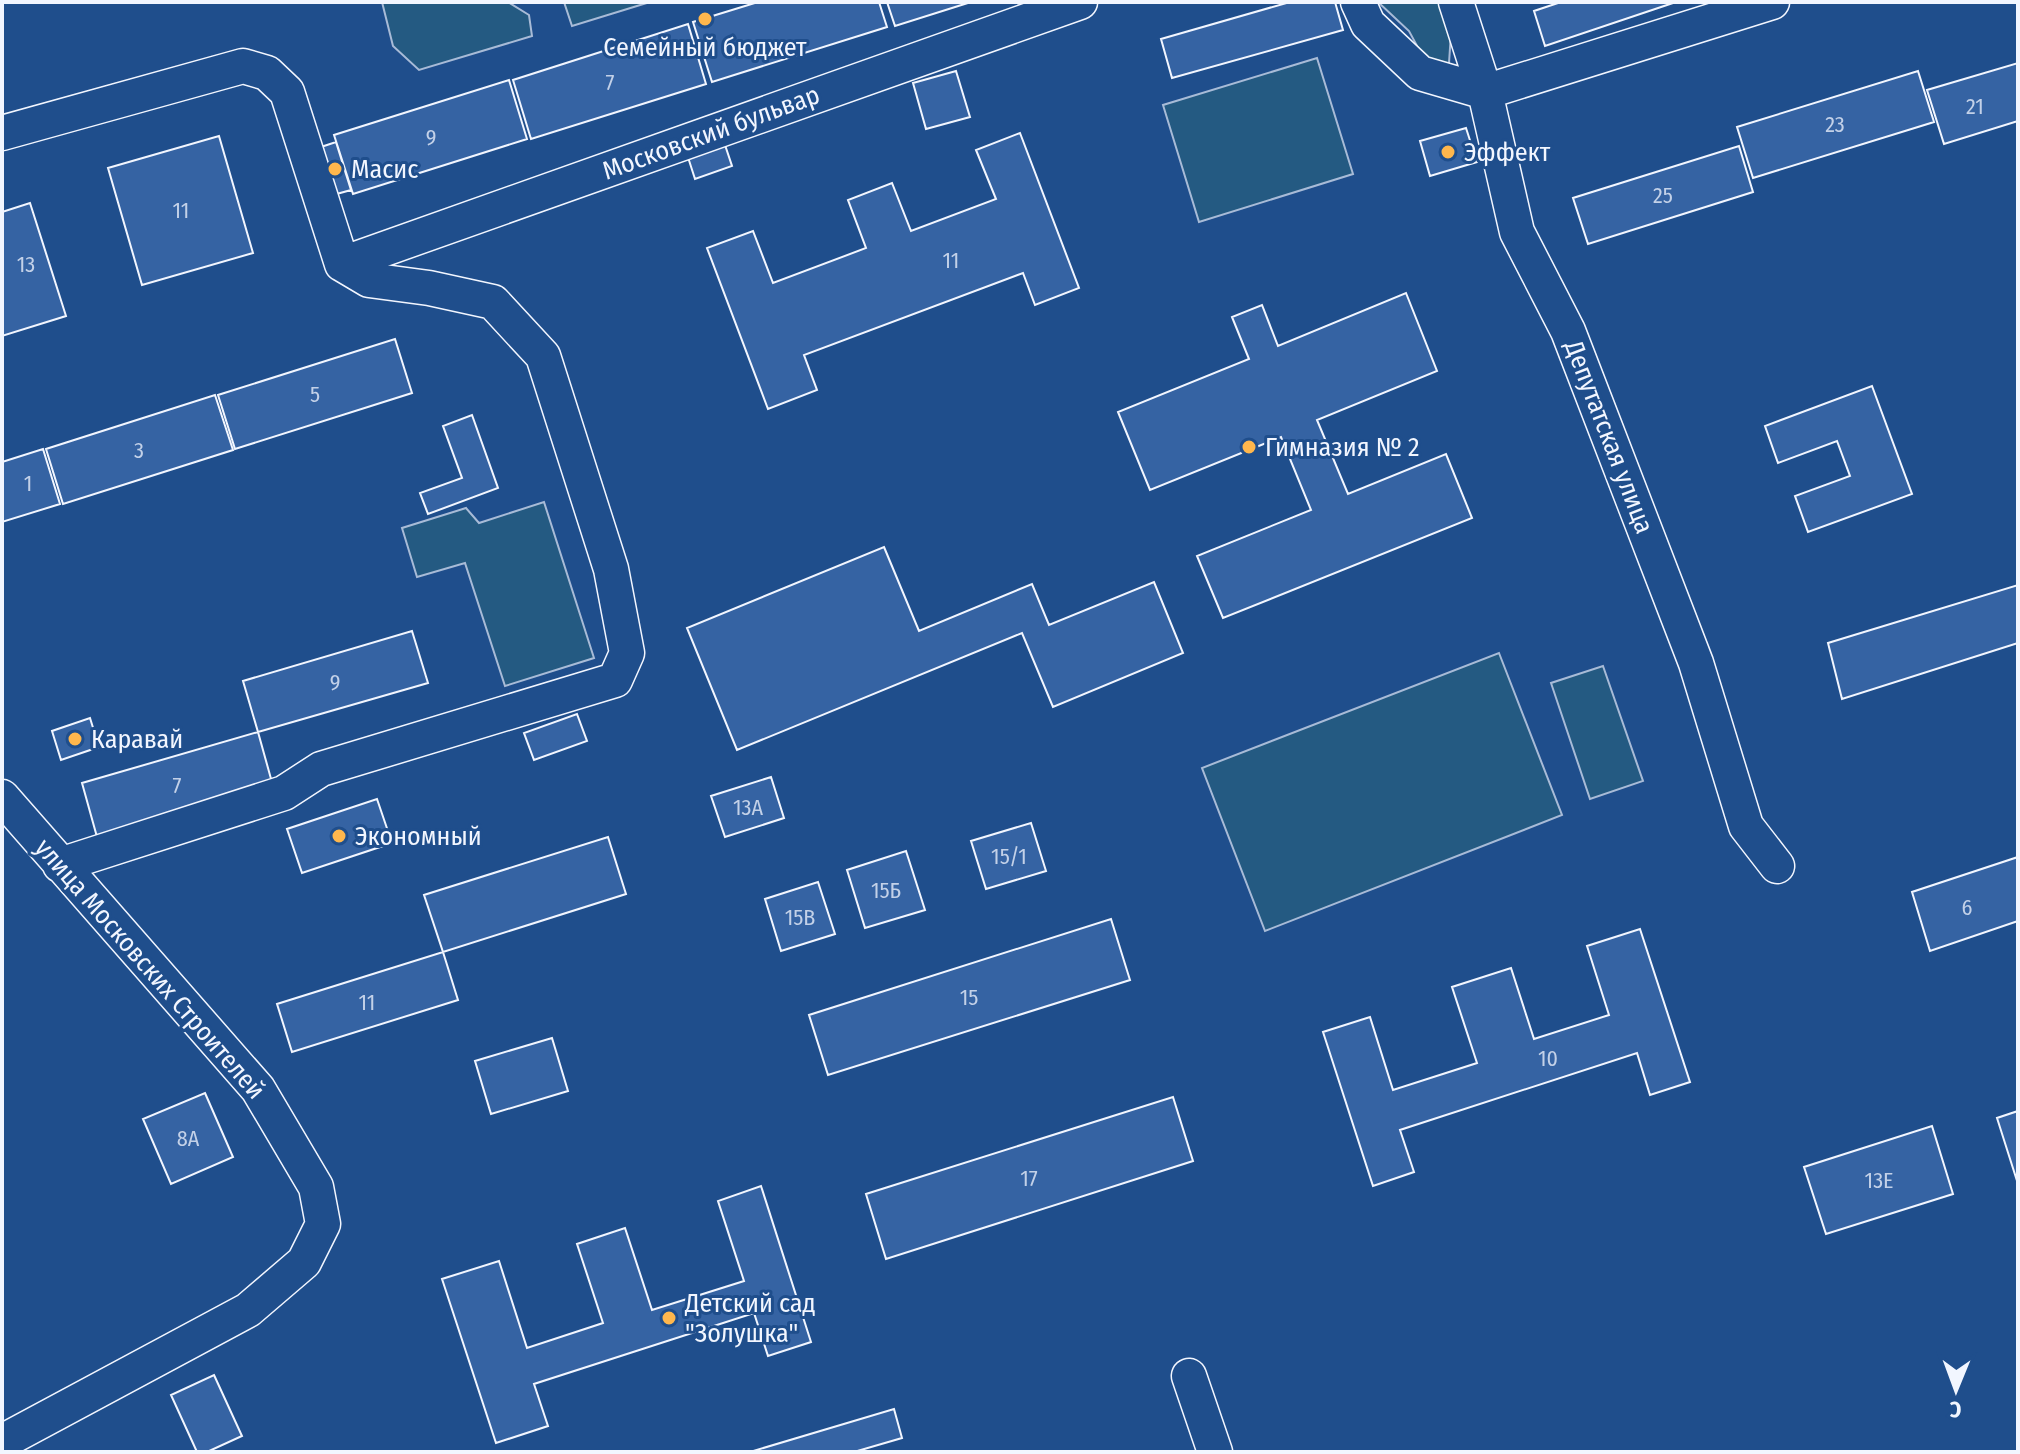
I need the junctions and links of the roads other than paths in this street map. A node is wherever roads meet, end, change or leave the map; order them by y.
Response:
1 (1080, 2) edge
2 (1358, 2) edge
3 (1456, 2) edge
4 (1772, 2) edge
5 (1485, 92) junction
6 (2, 133) edge
7 (342, 264) junction
8 (2, 797) edge
9 (60, 865) junction
10 (1777, 866) dead end
11 (1189, 1376) dead end
12 (2, 1442) edge
13 (1215, 1452) edge

1 - 7 street, Московский бульвар
2 - 5 street
3 - 5 street, Депутатская улица
4 - 5 street
5 - 10 street, Депутатская улица
6 - 7 street
7 - 9 street
8 - 9 street, улица Московских Строителей
9 - 12 street, улица Московских Строителей
11 - 13 street

